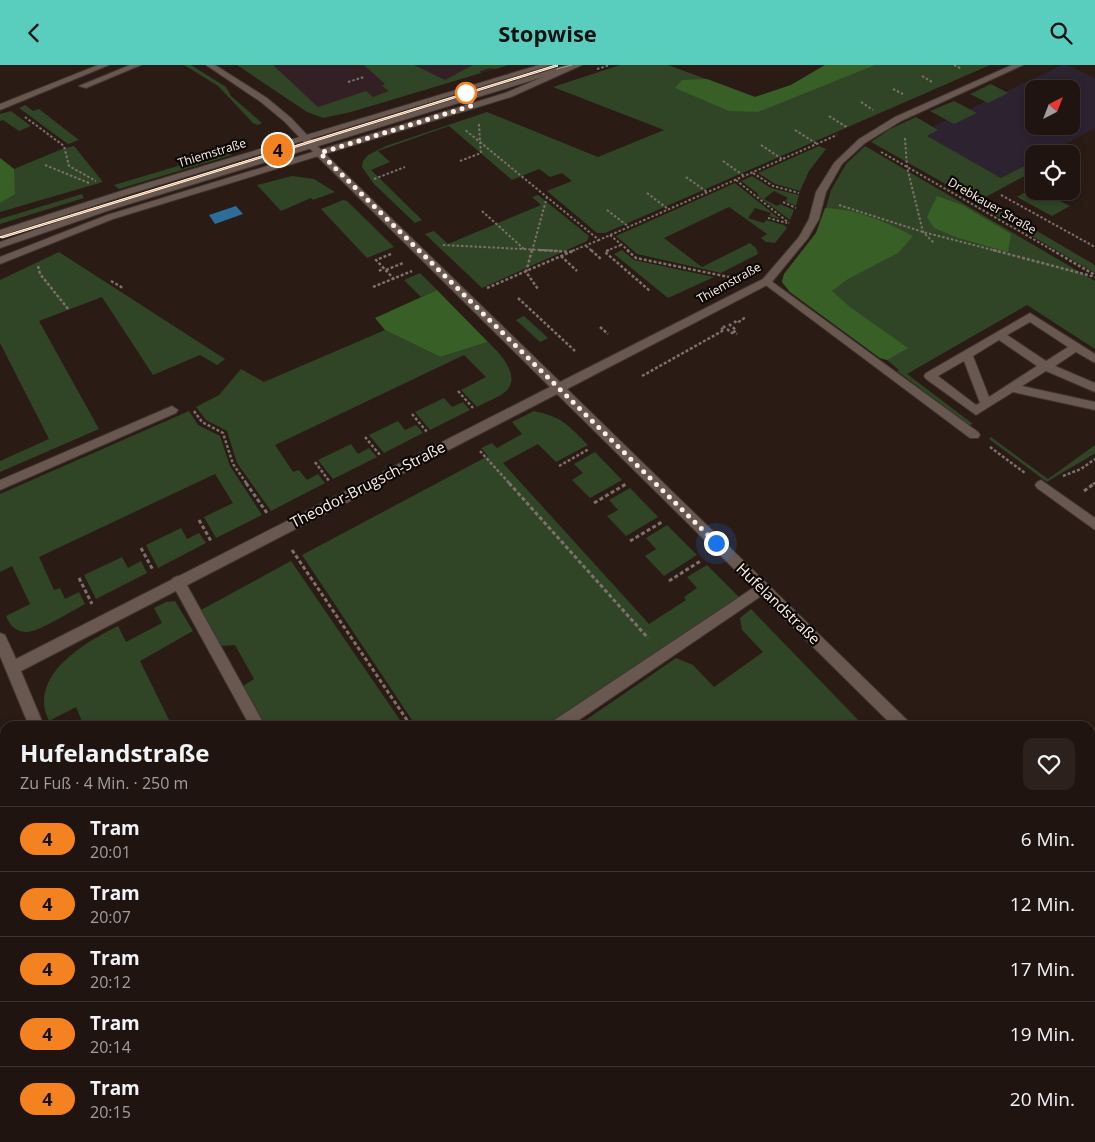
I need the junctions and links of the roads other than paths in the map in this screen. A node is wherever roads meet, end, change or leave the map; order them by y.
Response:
1 (105, 65) edge
2 (137, 65) edge
3 (210, 65) edge
4 (547, 65) edge
5 (576, 65) edge
6 (1019, 65) edge
7 (82, 87) dead end
8 (3, 105) edge
9 (308, 142) junction
10 (320, 153) junction
11 (0, 233) edge
12 (0, 245) edge
13 (0, 261) edge
14 (767, 281) junction
15 (999, 335) junction
16 (1076, 347) junction
17 (967, 354) junction
18 (1095, 359) edge
19 (1045, 366) junction
20 (1011, 387) junction
21 (558, 388) junction
22 (1095, 388) edge
23 (986, 404) junction
24 (1095, 406) edge
25 (172, 410) dead end
26 (974, 435) road end
27 (0, 485) edge
28 (1044, 486) road end
29 (1095, 525) edge
30 (178, 582) junction
31 (762, 588) junction
32 (0, 639) edge
33 (13, 668) junction
34 (34, 721) edge
35 (255, 721) edge
36 (565, 721) edge
37 (898, 721) edge

1 - 8 street
2 - 7 street
3 - 9 street, Hufelandstraße
4 - 9 street, Thiemstraße
5 - 9 street
5 - 10 street
6 - 14 street, Thiemstraße
9 - 10 street, Hufelandstraße
9 - 11 street, Thiemstraße
9 - 12 street
10 - 13 street
10 - 21 street, Hufelandstraße
14 - 21 street, Thiemstraße
14 - 26 street
15 - 16 street
15 - 17 lane
15 - 19 street
16 - 18 street
16 - 19 street
17 - 23 street
17 - 23 lane
19 - 20 street
19 - 22 street
20 - 23 lane
20 - 24 lane
21 - 30 street, Theodor-Brugsch-Straße
21 - 31 street, Hufelandstraße
25 - 27 street
28 - 29 street
30 - 33 street, Theodor-Brugsch-Straße
30 - 35 street
31 - 36 street
31 - 37 street, Hufelandstraße
32 - 33 street
33 - 34 street

